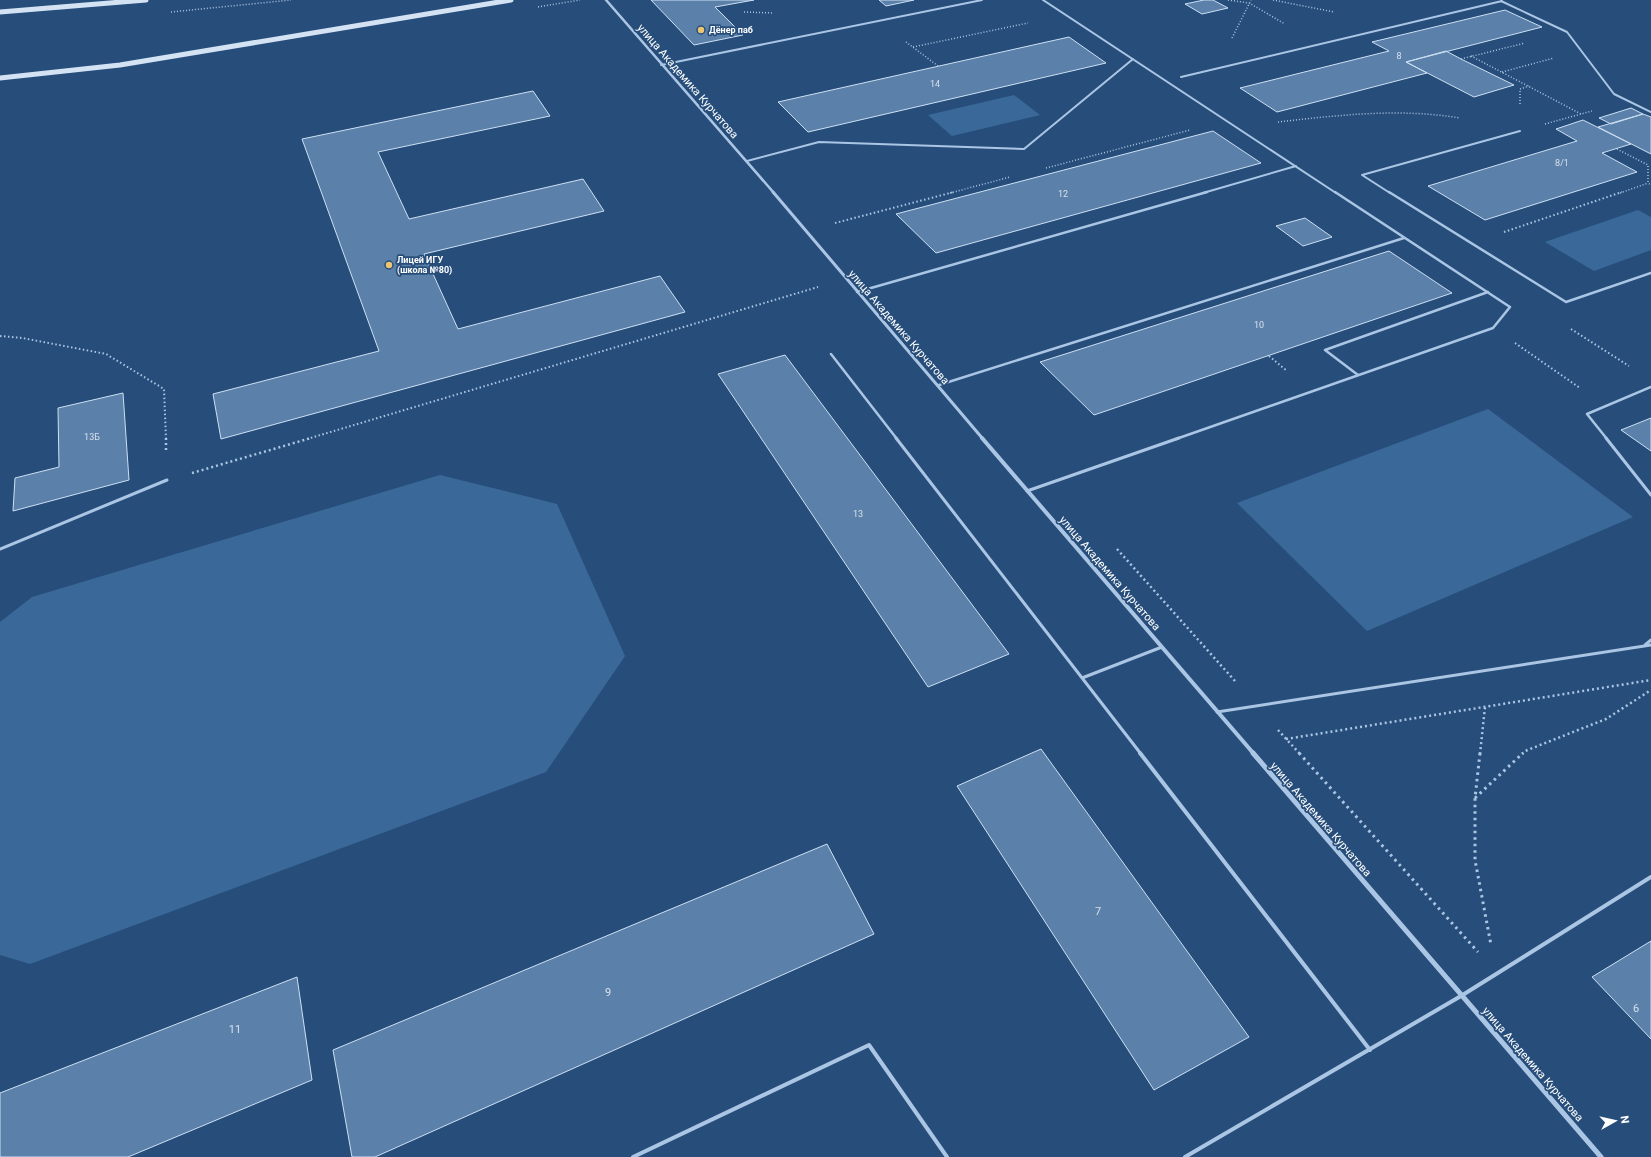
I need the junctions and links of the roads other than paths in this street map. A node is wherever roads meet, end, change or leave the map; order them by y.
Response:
1 (146, 0) edge
2 (511, 0) edge
3 (606, 0) edge
4 (982, 0) edge
5 (1043, 0) edge
6 (1501, 1) edge
7 (0, 12) edge
8 (1133, 59) junction
9 (661, 65) junction
10 (1181, 77) dead end
11 (0, 78) edge
12 (1651, 112) edge
13 (1520, 131) dead end
14 (747, 161) junction
15 (1296, 166) junction
16 (1404, 238) junction
17 (1651, 273) edge
18 (857, 292) junction
19 (1488, 292) junction
20 (831, 354) dead end
21 (1359, 375) junction
22 (939, 386) junction
23 (1651, 387) edge
24 (167, 480) road end
25 (1028, 491) junction
26 (1651, 495) edge
27 (0, 548) edge
28 (1651, 640) edge
29 (1651, 645) edge
30 (1644, 646) junction
31 (1162, 647) junction
32 (1082, 678) junction
33 (1217, 712) junction
34 (1651, 877) edge
35 (1461, 996) junction
36 (1370, 1050) junction
37 (633, 1157) edge
38 (947, 1157) edge
39 (1185, 1157) edge
40 (1601, 1157) edge

1 - 7 main road
2 - 11 main road
3 - 9 street, улица Академика Курчатова
4 - 9 lane
5 - 8 lane
6 - 10 lane
6 - 12 lane
8 - 14 lane
8 - 15 lane
9 - 14 street, улица Академика Курчатова
13 - 17 lane
14 - 18 street, улица Академика Курчатова
15 - 16 lane
15 - 18 lane
16 - 19 lane
16 - 22 lane
18 - 22 street, улица Академика Курчатова
19 - 21 lane
19 - 21 lane
20 - 32 lane
21 - 25 lane
22 - 25 street, улица Академика Курчатова
23 - 26 lane
24 - 27 lane
25 - 31 street, улица Академика Курчатова
28 - 30 lane
29 - 30 lane
30 - 33 lane
31 - 32 lane
31 - 33 street, улица Академика Курчатова
32 - 36 lane
33 - 35 street, улица Академика Курчатова
34 - 35 lane
35 - 36 lane
35 - 40 street, улица Академика Курчатова
36 - 39 lane
37 - 38 lane

